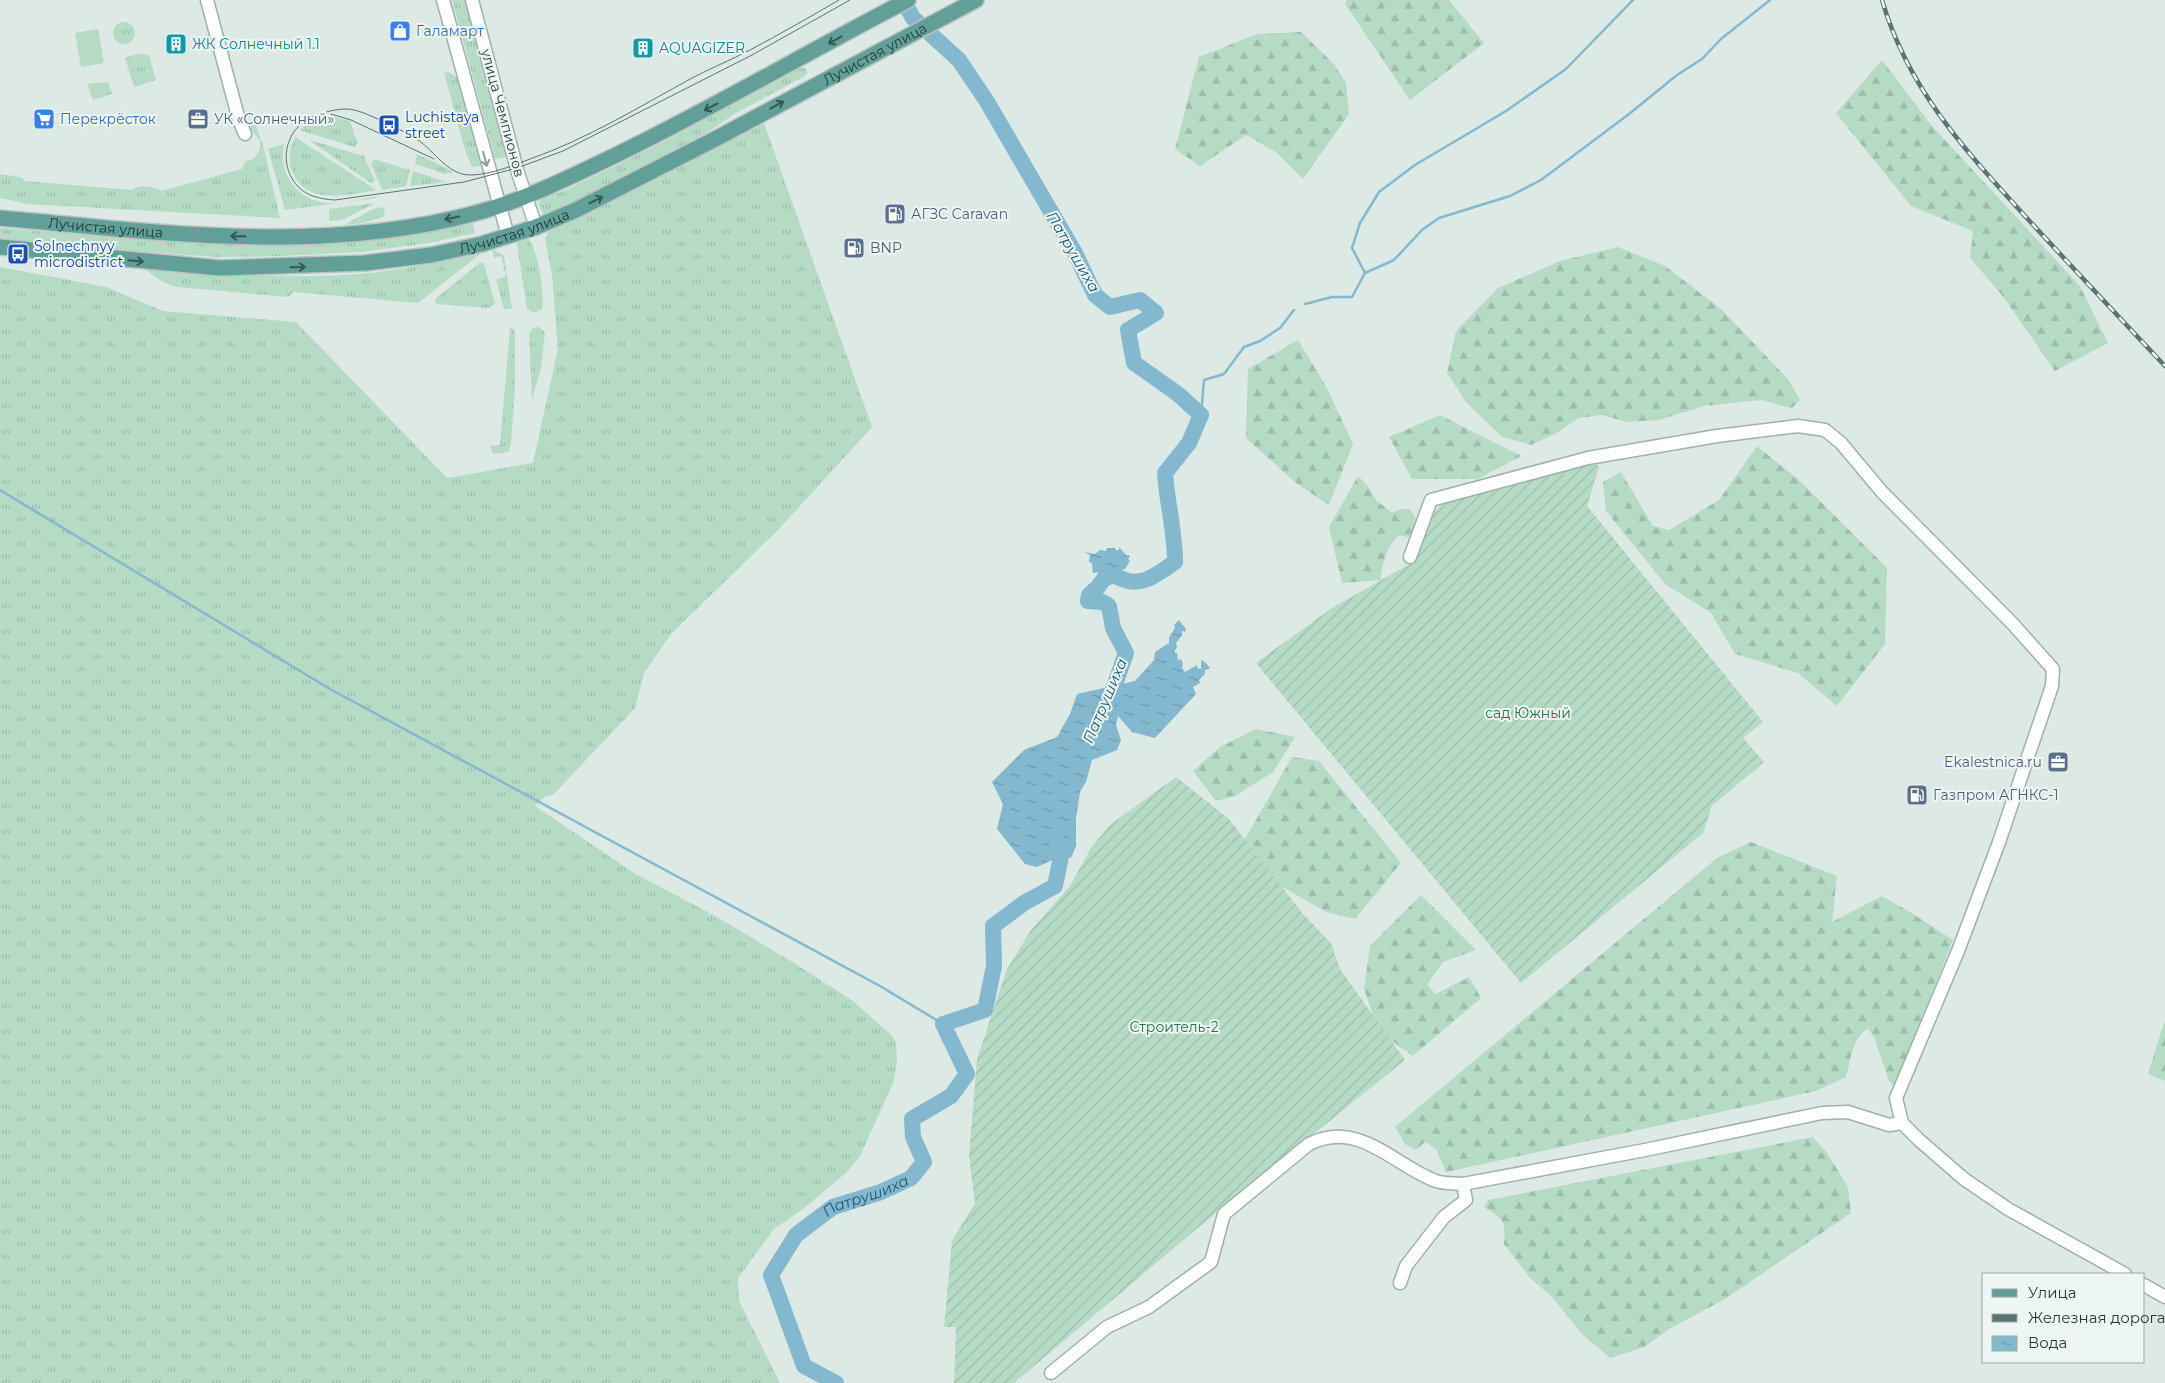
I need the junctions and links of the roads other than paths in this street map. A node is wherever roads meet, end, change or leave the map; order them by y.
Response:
1 (207, 0) edge
2 (443, 0) edge
3 (472, 0) edge
4 (908, 0) edge
5 (976, 0) edge
6 (246, 134) dead end
7 (526, 196) junction
8 (499, 206) junction
9 (0, 218) edge
10 (536, 227) junction
11 (508, 236) junction
12 (0, 247) edge
13 (1410, 557) dead end
14 (1902, 1123) junction
15 (1463, 1184) junction
16 (2123, 1273) edge
17 (1400, 1283) dead end
18 (2145, 1286) edge
19 (2165, 1297) edge
20 (1051, 1373) dead end

1 - 6 street
2 -> 8 street, улица Чемпионов
3 - 7 street, улица Чемпионов
4 -> 7 main road, Лучистая улица
10 -> 5 main road, Лучистая улица
7 - 8 main road, Лучистая улица
7 - 10 street, улица Чемпионов
8 -> 9 main road, Лучистая улица
8 - 11 street, улица Чемпионов
10 - 11 main road, Лучистая улица
12 -> 11 main road, Лучистая улица
13 - 14 street
14 - 15 street
14 - 16 street
15 - 17 street
15 - 20 street
18 - 19 street

